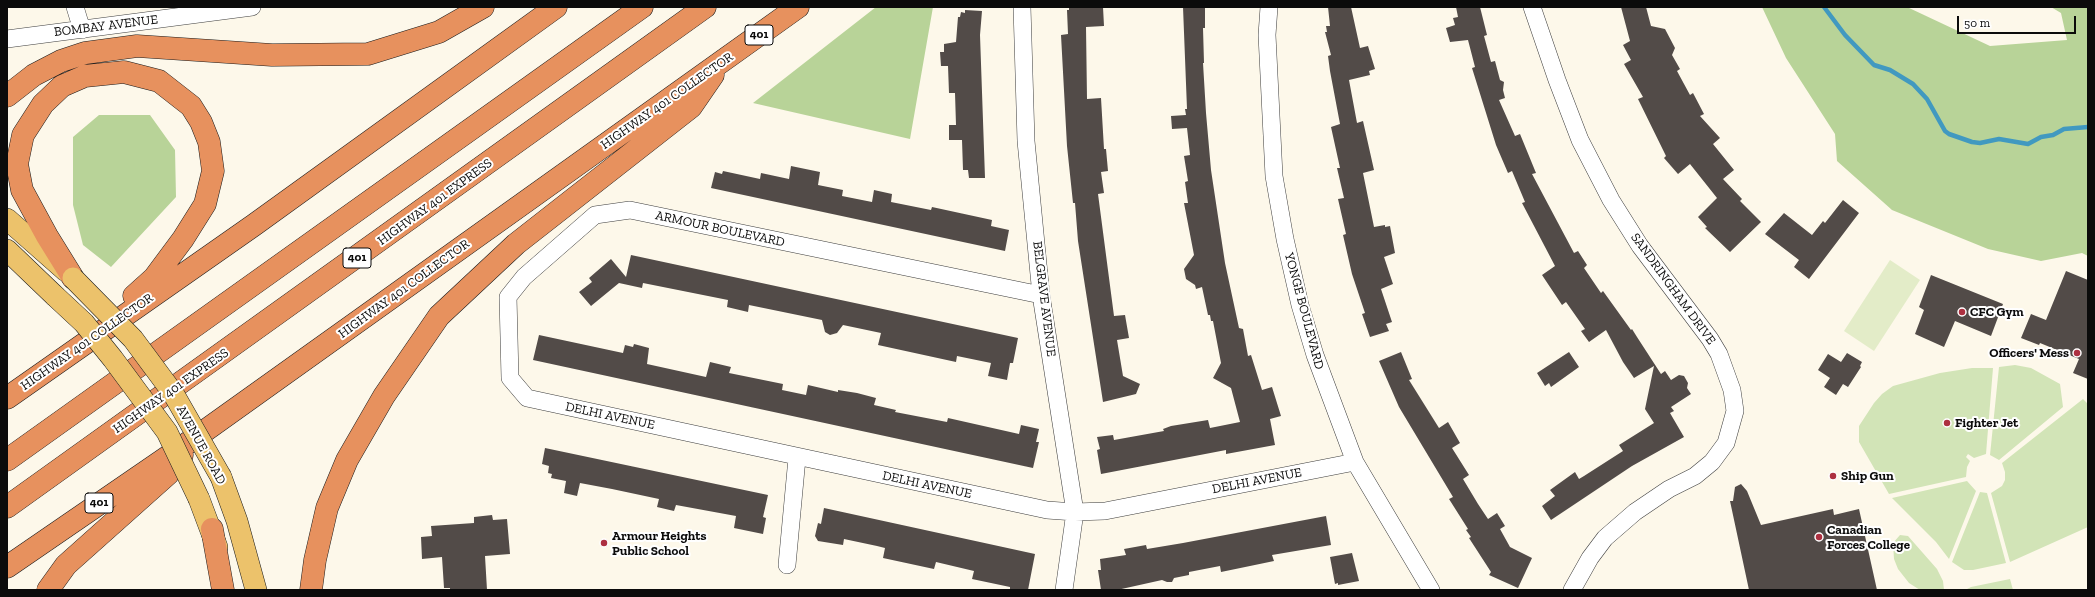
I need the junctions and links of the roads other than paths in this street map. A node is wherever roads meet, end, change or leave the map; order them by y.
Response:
1 (75, 7) edge
2 (252, 7) edge
3 (483, 7) edge
4 (556, 7) edge
5 (642, 7) edge
6 (705, 7) edge
7 (798, 7) edge
8 (1022, 7) edge
9 (1269, 7) edge
10 (1532, 7) edge
11 (82, 30) junction
12 (7, 39) edge
13 (720, 64) junction
14 (7, 96) edge
15 (7, 219) edge
16 (7, 250) edge
17 (73, 278) junction
18 (1041, 295) junction
19 (83, 345) junction
20 (510, 378) joint
21 (7, 398) edge
22 (192, 440) junction
23 (797, 458) junction
24 (7, 460) edge
25 (1355, 462) junction
26 (7, 508) edge
27 (1075, 512) junction
28 (212, 529) junction
29 (787, 565) dead end
30 (7, 567) edge
31 (48, 590) edge
32 (223, 590) edge
33 (229, 590) edge
34 (256, 590) edge
35 (311, 590) edge
36 (1064, 590) edge
37 (1431, 590) edge
38 (1572, 590) edge

1 - 11 street
2 - 11 street, BOMBAY AVENUE
3 - 14 highway
4 - 19 highway, HIGHWAY 401 COLLECTOR
5 - 24 highway
6 - 26 highway, HIGHWAY 401 EXPRESS / 401
7 - 13 highway, HIGHWAY 401 COLLECTOR / 401
8 - 18 street, BELGRAVE AVENUE
9 - 25 street, YONGE BOULEVARD
10 - 38 street, SANDRINGHAM DRIVE
11 - 12 street, BOMBAY AVENUE
13 - 22 highway, HIGHWAY 401 COLLECTOR / 401
13 - 35 highway
15 - 17 main road, AVENUE ROAD
16 - 28 main road, AVENUE ROAD, bridge
17 - 19 highway
17 - 34 main road, AVENUE ROAD, bridge
18 - 20 street, ARMOUR BOULEVARD
18 - 27 street, BELGRAVE AVENUE
19 - 21 highway, HIGHWAY 401 COLLECTOR
20 - 23 street, DELHI AVENUE
22 - 30 highway, HIGHWAY 401 COLLECTOR / 401
22 - 31 highway
23 - 27 street, DELHI AVENUE
23 - 29 street
25 - 27 street, DELHI AVENUE
25 - 37 street, YONGE BOULEVARD
27 - 36 street, BELGRAVE AVENUE
28 - 32 highway
28 - 33 main road, AVENUE ROAD

